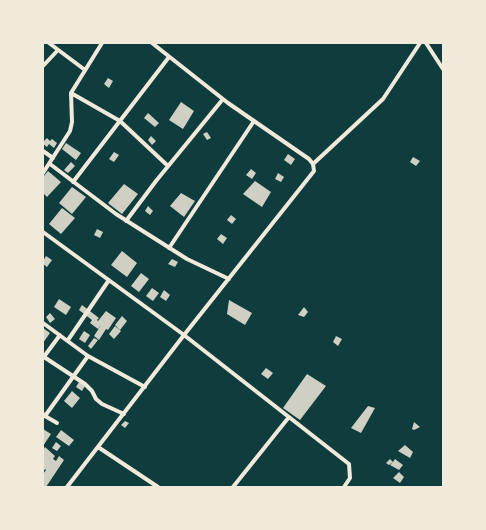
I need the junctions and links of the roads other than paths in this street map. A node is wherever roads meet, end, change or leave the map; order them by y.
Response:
1 (49, 43) edge
2 (102, 43) edge
3 (152, 43) edge
4 (420, 43) edge
5 (426, 43) edge
6 (58, 50) junction
7 (169, 56) junction
8 (43, 66) edge
9 (443, 69) edge
10 (86, 70) junction
11 (71, 93) junction
12 (223, 99) junction
13 (120, 120) junction
14 (254, 121) junction
15 (43, 151) edge
16 (53, 158) junction
17 (50, 164) junction
18 (313, 164) junction
19 (168, 166) junction
20 (43, 173) edge
21 (73, 182) junction
22 (126, 221) junction
23 (43, 232) edge
24 (169, 248) junction
25 (229, 279) junction
26 (109, 280) junction
27 (43, 323) edge
28 (60, 335) junction
29 (184, 335) junction
30 (68, 340) junction
31 (88, 356) junction
32 (44, 358) edge
33 (74, 377) junction
34 (145, 387) junction
35 (124, 414) junction
36 (44, 415) edge
37 (289, 417) junction
38 (57, 423) dead end
39 (98, 447) junction
40 (68, 487) edge
41 (158, 487) edge
42 (233, 487) edge
43 (344, 487) edge

1 - 6 street
2 - 10 street
3 - 7 street
4 - 18 street
5 - 9 street
6 - 8 street
6 - 10 street
7 - 12 street
7 - 13 street
10 - 11 street
11 - 13 street
11 - 16 street
12 - 14 street
12 - 19 street
13 - 19 street
13 - 21 street
14 - 18 street
14 - 24 street
15 - 16 street
16 - 17 street
17 - 20 street
17 - 21 street
18 - 25 street
19 - 22 street
21 - 22 street
22 - 24 street
23 - 26 street
24 - 25 street
25 - 29 street
26 - 29 street
26 - 30 street
27 - 28 street
28 - 30 street
28 - 32 street
29 - 34 street
29 - 37 street
30 - 31 street
31 - 33 street
31 - 34 street
32 - 33 street
33 - 35 street
33 - 36 street
34 - 35 street
35 - 39 street
36 - 38 street
37 - 42 street
37 - 43 street
39 - 40 street
39 - 41 street

